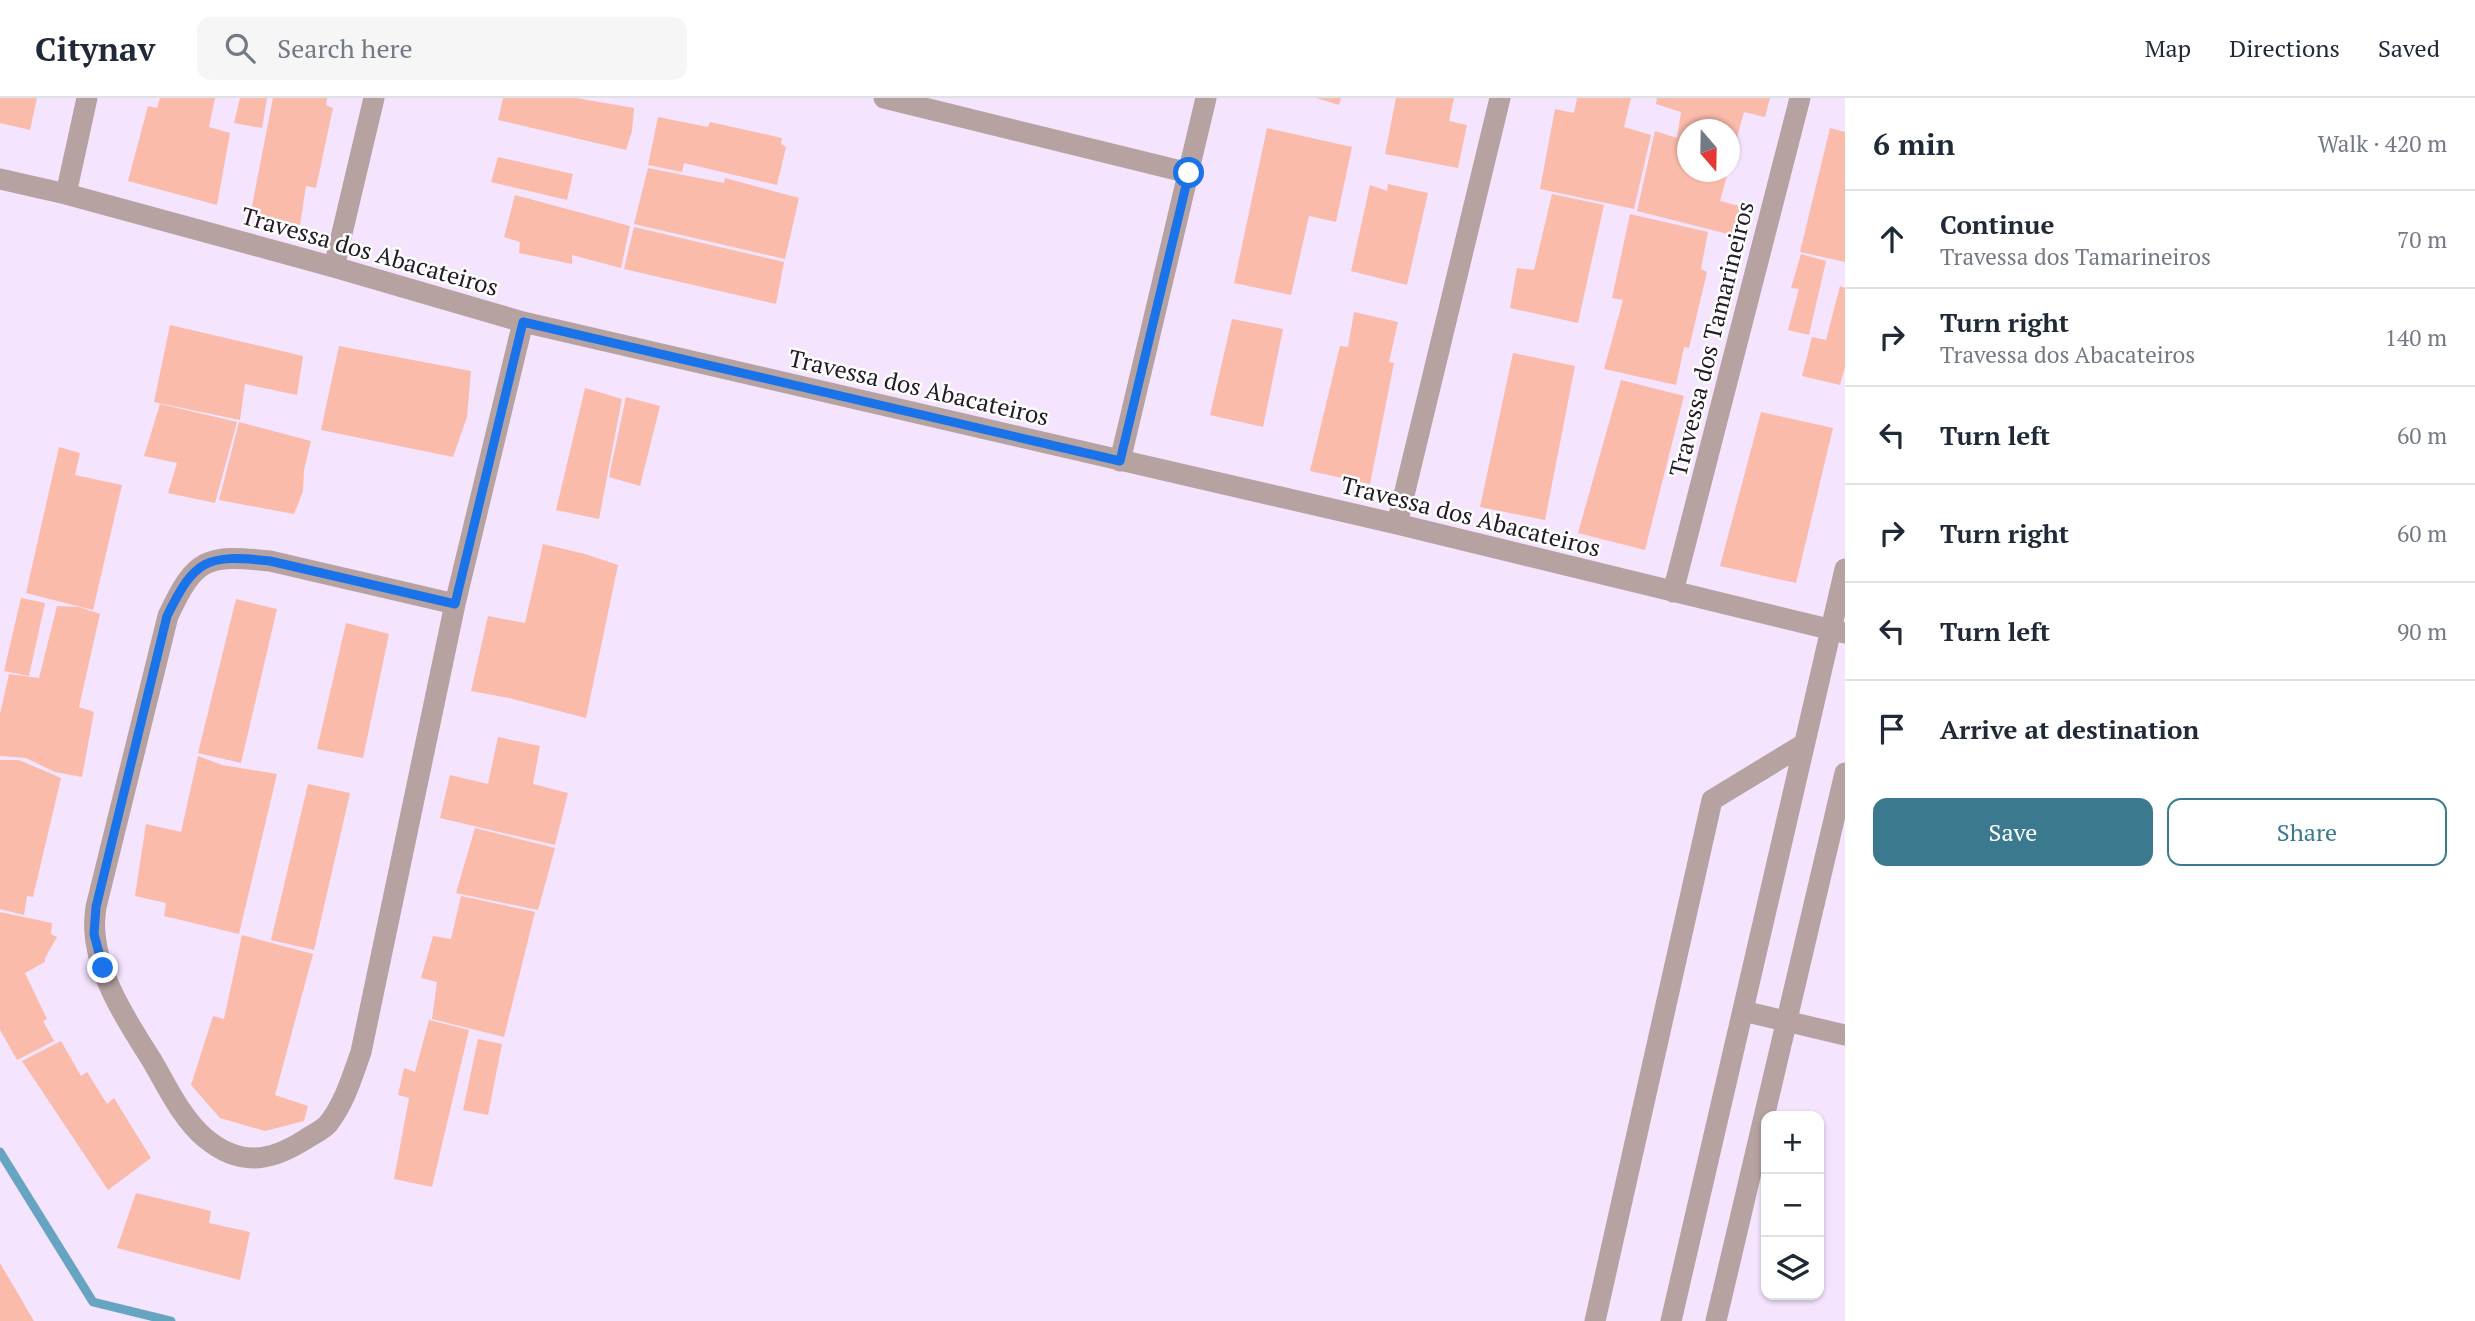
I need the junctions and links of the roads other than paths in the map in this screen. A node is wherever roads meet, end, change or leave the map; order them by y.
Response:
1 (87, 98) edge
2 (374, 98) edge
3 (884, 98) edge
4 (1206, 98) edge
5 (1500, 98) edge
6 (1800, 98) edge
7 (1189, 173) junction
8 (0, 179) edge
9 (66, 194) junction
10 (334, 267) junction
11 (523, 322) junction
12 (1120, 461) junction
13 (1398, 524) junction
14 (1845, 569) edge
15 (1673, 593) junction
16 (455, 604) junction
17 (1838, 631) edge
18 (1804, 744) junction
19 (1845, 773) edge
20 (1744, 1011) junction
21 (1786, 1021) junction
22 (1845, 1035) edge
23 (1595, 1321) edge
24 (1671, 1321) edge
25 (1716, 1321) edge

1 - 9 street
2 - 10 street
3 - 7 street
4 - 7 street
5 - 13 street
6 - 15 street, Travessa dos Tamarineiros
7 - 12 street
8 - 9 street, Travessa dos Abacateiros
9 - 10 street, Travessa dos Abacateiros
10 - 11 street, Travessa dos Abacateiros
11 - 12 street, Travessa dos Abacateiros
11 - 16 street
12 - 13 street, Travessa dos Abacateiros
13 - 15 street, Travessa dos Abacateiros
14 - 17 street
15 - 17 street, Travessa dos Abacateiros
16 - 16 street
17 - 18 street
18 - 20 street
18 - 23 street
19 - 21 street
20 - 21 street
20 - 24 street
21 - 22 street
21 - 25 street

